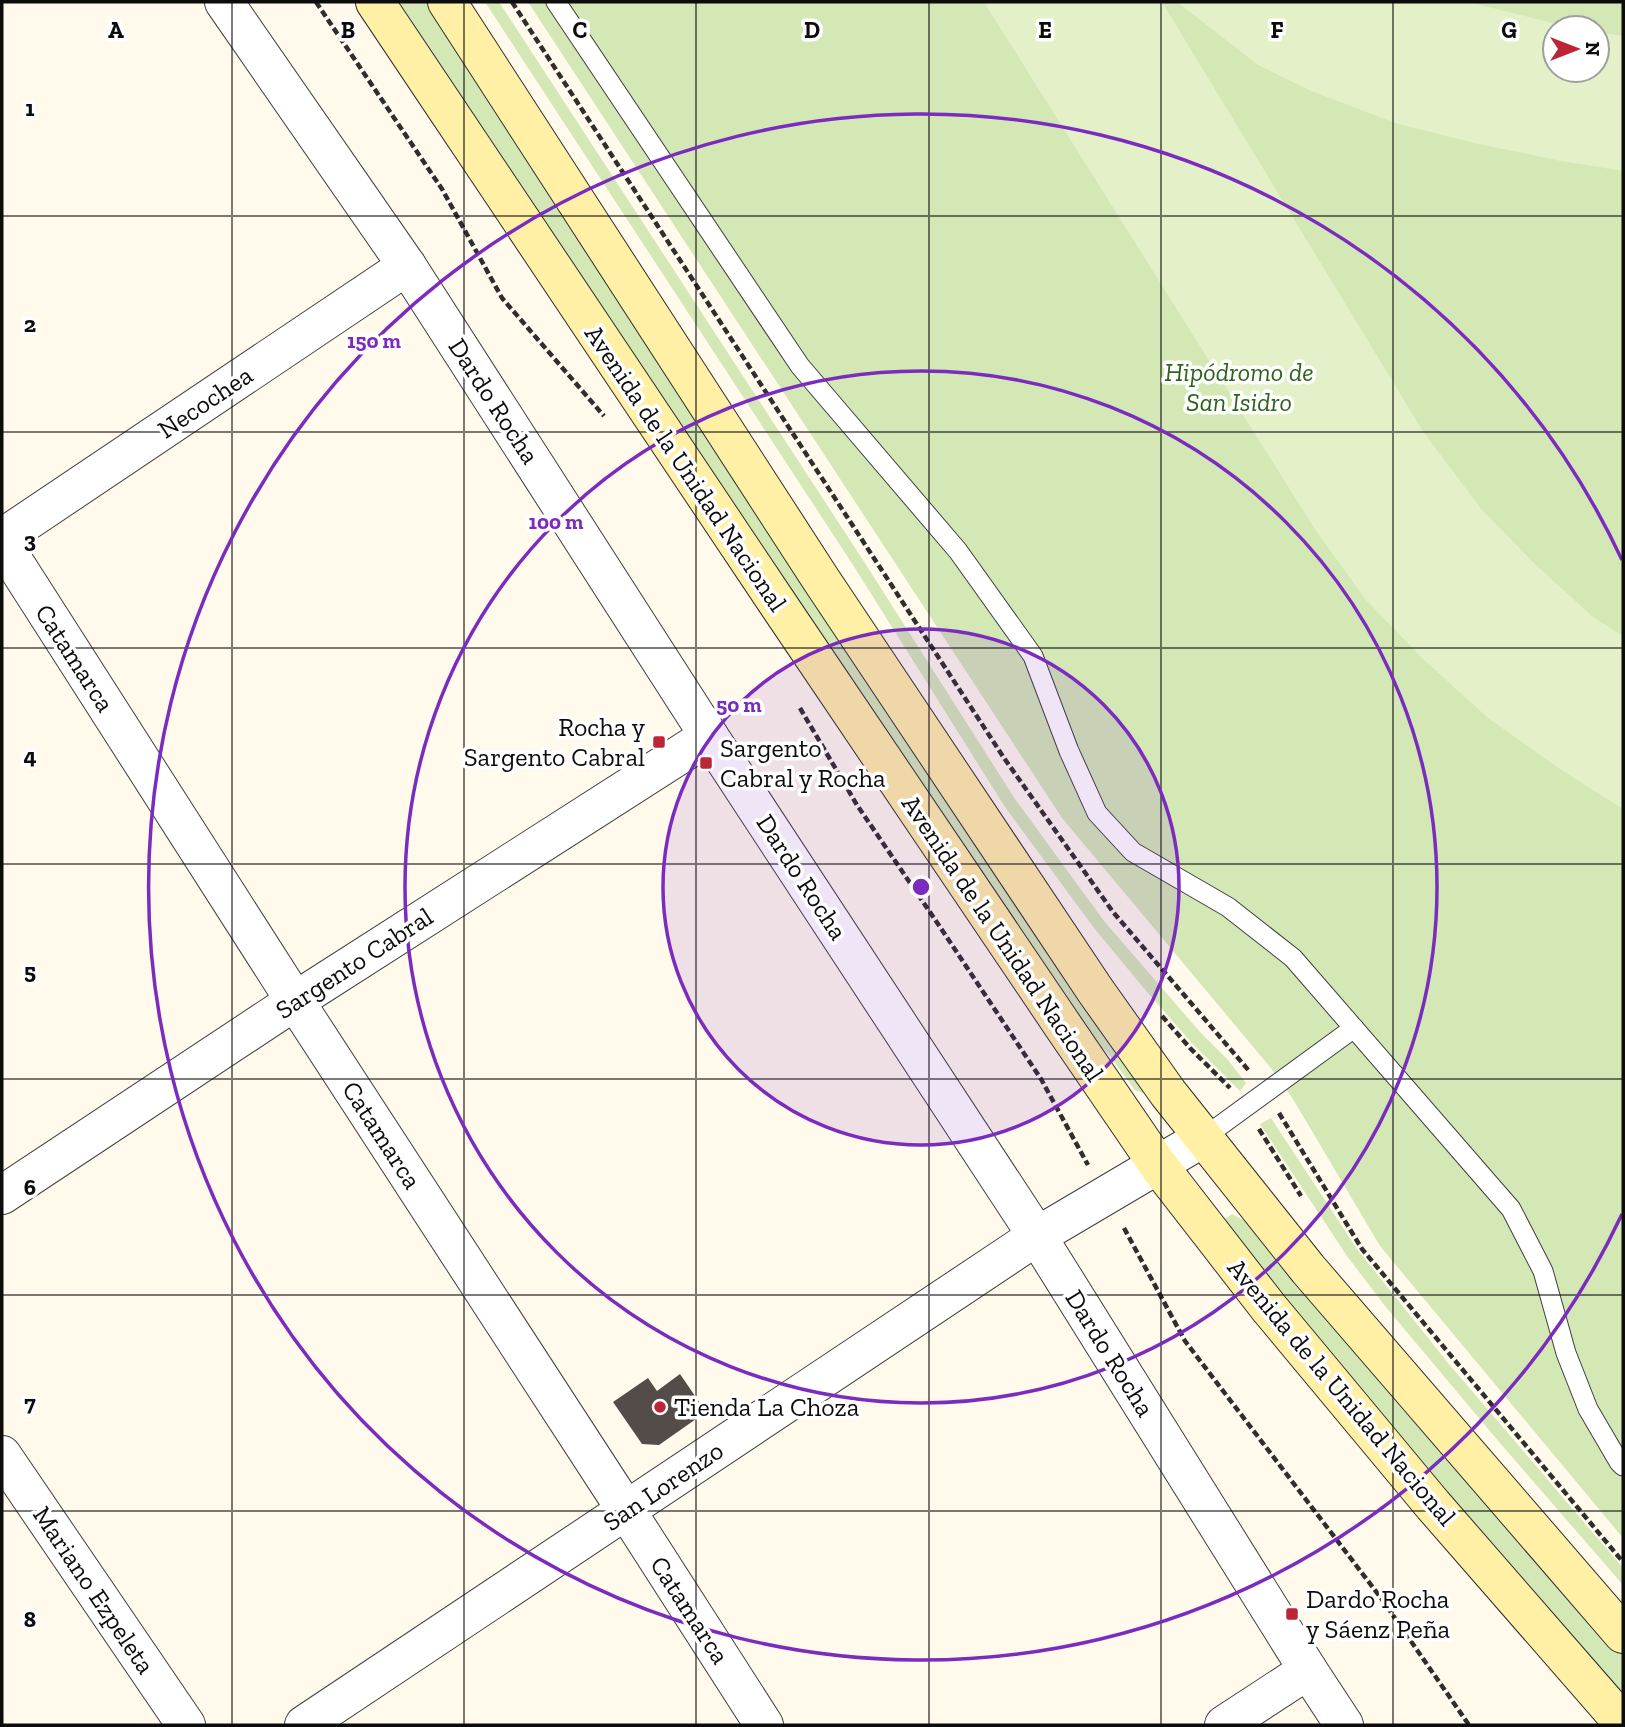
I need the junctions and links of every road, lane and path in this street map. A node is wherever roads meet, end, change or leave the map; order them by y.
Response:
1 (224, 2) edge
2 (316, 2) edge
3 (375, 2) edge
4 (447, 2) edge
5 (512, 2) edge
6 (556, 2) edge
7 (407, 266) junction
8 (610, 424) dead end
9 (2, 540) edge
10 (794, 697) dead end
11 (709, 736) junction
12 (295, 1001) junction
13 (1157, 1011) dead end
14 (1354, 1028) junction
15 (1265, 1093) junction
16 (1245, 1107) junction
17 (1203, 1138) junction
18 (1158, 1165) junction
19 (2, 1195) edge
20 (1106, 1197) junction
21 (1303, 1199) dead end
22 (1037, 1236) junction
23 (2, 1455) edge
24 (1623, 1466) edge
25 (626, 1510) junction
26 (1623, 1562) edge
27 (1623, 1634) edge
28 (1308, 1670) junction
29 (1623, 1723) edge
30 (186, 1725) edge
31 (304, 1725) edge
32 (764, 1725) edge
33 (1224, 1725) edge
34 (1344, 1725) edge
35 (1469, 1725) edge

1 - 7 street, Dardo Rocha
2 - 8 path
3 - 18 main road, Avenida de la Unidad Nacional
4 - 17 main road, Avenida de la Unidad Nacional
5 - 15 path
6 - 14 lane
7 - 9 street, Necochea
7 - 11 street, Dardo Rocha
9 - 12 street, Catamarca
10 - 20 path
11 - 12 street, Sargento Cabral
11 - 22 street, Dardo Rocha
12 - 19 street, Sargento Cabral
12 - 25 street, Catamarca
13 - 16 path
14 - 15 lane
14 - 24 lane
15 - 16 lane
15 - 26 path
16 - 17 lane
16 - 21 path
17 - 18 street, San Lorenzo
17 - 27 main road, Avenida de la Unidad Nacional
18 - 20 street, San Lorenzo
18 - 29 main road, Avenida de la Unidad Nacional
20 - 22 street, San Lorenzo
20 - 35 path
22 - 25 street, San Lorenzo
22 - 28 street, Dardo Rocha
23 - 30 street, Mariano Ezpeleta
25 - 31 street, San Lorenzo
25 - 32 street, Catamarca
28 - 33 street
28 - 34 street, Dardo Rocha

